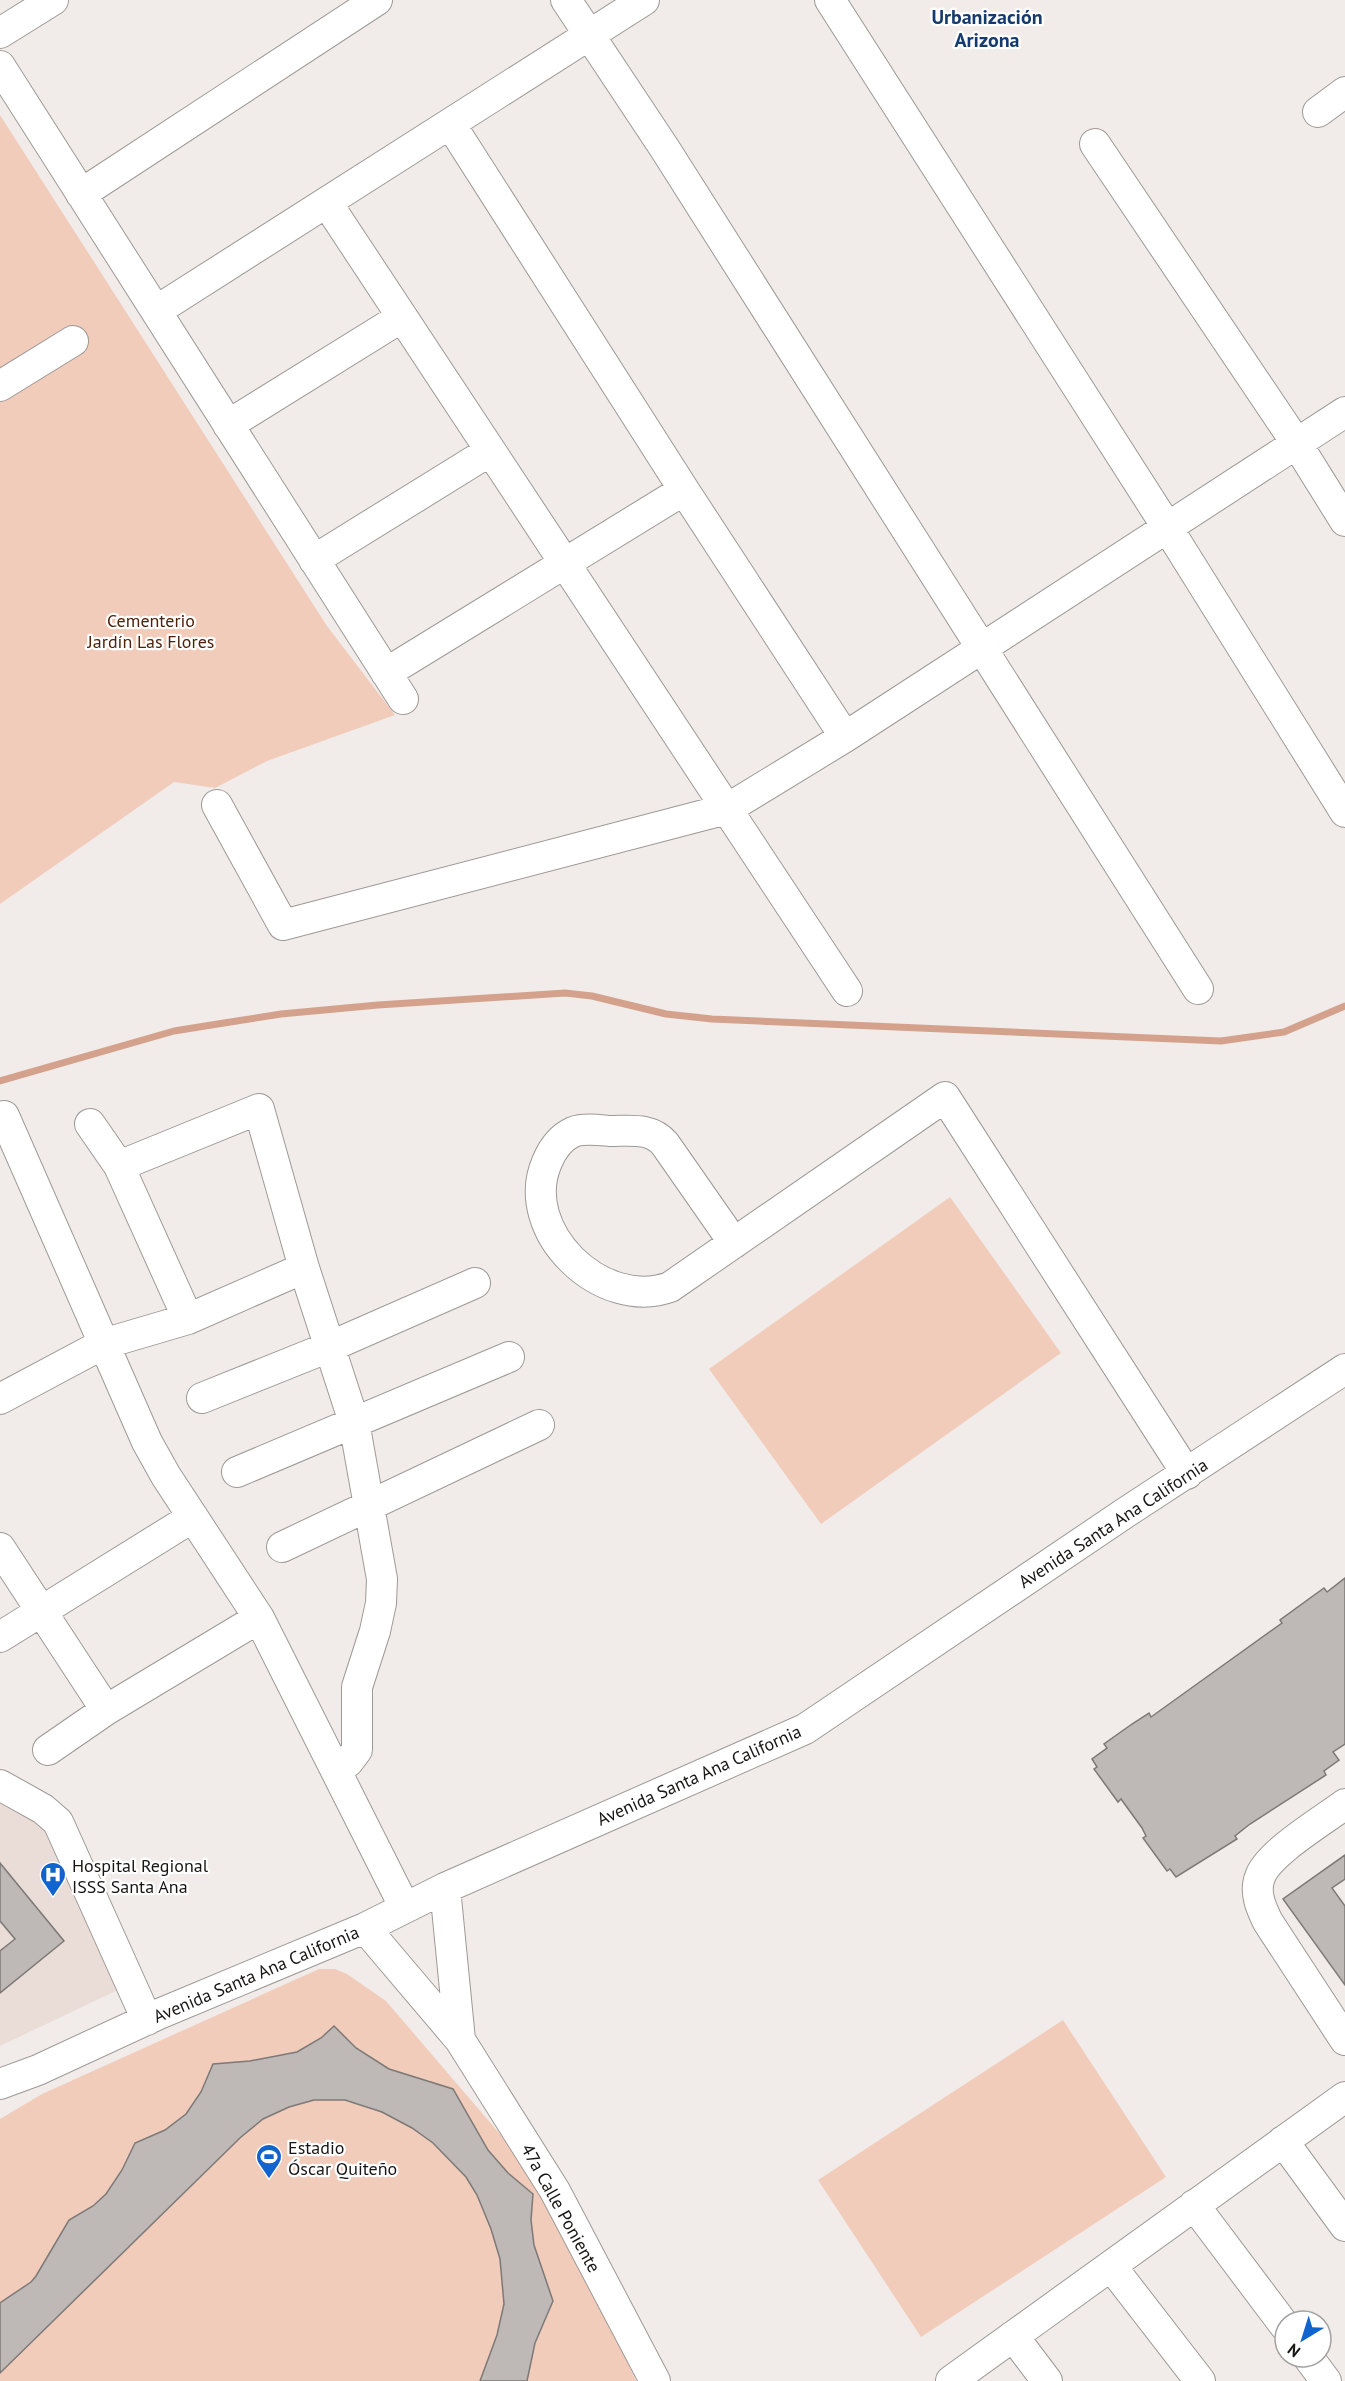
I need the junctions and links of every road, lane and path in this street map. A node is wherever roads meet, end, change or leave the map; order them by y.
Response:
1 (53, 0) edge
2 (377, 0) edge
3 (566, 0) edge
4 (644, 0) edge
5 (830, 0) edge
6 (0, 33) edge
7 (588, 35) junction
8 (0, 66) edge
9 (1345, 92) edge
10 (1318, 112) dead end
11 (450, 125) junction
12 (1095, 144) dead end
13 (81, 194) junction
14 (327, 203) junction
15 (156, 311) junction
16 (402, 317) junction
17 (73, 341) dead end
18 (0, 386) edge
19 (1345, 412) edge
20 (228, 425) junction
21 (1297, 444) junction
22 (490, 451) junction
23 (684, 490) junction
24 (1345, 521) edge
25 (1167, 527) junction
26 (314, 560) junction
27 (565, 563) junction
28 (982, 646) junction
29 (386, 673) junction
30 (403, 699) dead end
31 (845, 737) junction
32 (217, 805) dead end
33 (727, 809) junction
34 (1345, 812) edge
35 (1198, 988) dead end
36 (847, 991) dead end
37 (4, 1116) dead end
38 (90, 1124) dead end
39 (118, 1166) junction
40 (734, 1243) junction
41 (304, 1268) junction
42 (475, 1283) dead end
43 (188, 1319) junction
44 (103, 1344) junction
45 (329, 1347) junction
46 (509, 1357) dead end
47 (1345, 1369) edge
48 (3, 1388) edge
49 (202, 1398) dead end
50 (354, 1422) junction
51 (539, 1425) dead end
52 (237, 1472) dead end
53 (1187, 1474) junction
54 (368, 1505) junction
55 (193, 1517) junction
56 (282, 1546) dead end
57 (0, 1548) edge
58 (41, 1610) junction
59 (259, 1618) junction
60 (0, 1637) edge
61 (106, 1710) junction
62 (48, 1750) dead end
63 (335, 1769) junction
64 (0, 1785) edge
65 (1345, 1804) edge
66 (445, 1888) junction
67 (405, 1908) junction
68 (365, 1928) junction
69 (147, 2020) junction
70 (460, 2040) junction
71 (1345, 2040) edge
72 (0, 2084) edge
73 (1345, 2097) edge
74 (1283, 2141) junction
75 (1194, 2205) junction
76 (1345, 2226) edge
77 (1111, 2266) junction
78 (1273, 2310) edge
79 (1013, 2336) junction
80 (655, 2381) edge
81 (951, 2381) edge
82 (1047, 2381) edge
83 (1200, 2381) edge

1 - 6 street
2 - 13 street
3 - 7 street
4 - 7 street
5 - 25 street
7 - 11 street
7 - 28 street
8 - 13 street
9 - 10 street
11 - 14 street
11 - 23 street
12 - 21 street
13 - 15 street
14 - 15 street
14 - 16 street
15 - 20 street
16 - 20 street
16 - 22 street
17 - 18 street
19 - 21 street
20 - 26 street
21 - 24 street
21 - 25 street
22 - 26 street
22 - 27 street
23 - 27 street
23 - 31 street
25 - 28 street
25 - 34 street
26 - 29 street
27 - 29 street
27 - 33 street
28 - 31 street
28 - 35 street
29 - 30 street
31 - 33 street
32 - 33 street
33 - 36 street
37 - 44 street
38 - 39 street
39 - 41 street
39 - 43 street
40 - 40 street
40 - 53 street
41 - 43 street
41 - 45 street
42 - 45 street
43 - 44 street
44 - 48 street
44 - 55 street
45 - 49 street
45 - 50 street
46 - 50 street
47 - 53 street, Avenida Santa Ana California
50 - 52 street
50 - 54 street
51 - 54 street
53 - 66 street, Avenida Santa Ana California
54 - 56 street
54 - 63 street
55 - 58 street
55 - 59 street
57 - 58 street
58 - 60 street
58 - 61 street
59 - 61 street
59 - 63 street
61 - 62 street
63 - 67 street
64 - 69 street
65 - 71 street
66 - 67 street, Avenida Santa Ana California
66 - 70 street, 47a Calle Poniente
67 - 68 street, Avenida Santa Ana California
68 - 69 street, Avenida Santa Ana California
68 - 70 street, 47a Calle Poniente
69 - 72 street, Avenida Santa Ana California
70 - 80 street, 47a Calle Poniente
73 - 74 street
74 - 75 street
74 - 76 street
75 - 77 street
75 - 78 street
77 - 79 street
77 - 83 street
79 - 81 street
79 - 82 street

